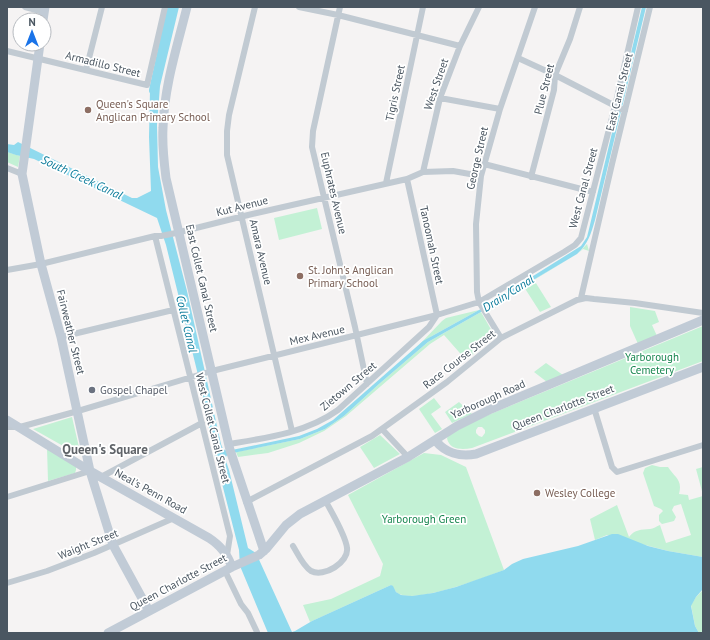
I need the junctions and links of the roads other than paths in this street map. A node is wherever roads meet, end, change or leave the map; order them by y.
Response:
1 (25, 7) edge
2 (102, 7) edge
3 (165, 7) edge
4 (187, 7) edge
5 (255, 7) edge
6 (299, 7) edge
7 (340, 7) edge
8 (424, 7) edge
9 (479, 7) edge
10 (535, 7) edge
11 (580, 7) edge
12 (638, 7) edge
13 (650, 7) edge
14 (41, 12) edge
15 (338, 15) junction
16 (418, 35) junction
17 (460, 46) junction
18 (7, 51) edge
19 (39, 52) edge
20 (39, 58) junction
21 (518, 58) junction
22 (86, 70) junction
23 (555, 75) junction
24 (440, 98) junction
25 (500, 108) junction
26 (620, 109) junction
27 (484, 164) junction
28 (7, 168) edge
29 (22, 170) junction
30 (423, 172) junction
31 (482, 176) junction
32 (531, 177) junction
33 (407, 179) junction
34 (386, 183) junction
35 (593, 192) junction
36 (324, 197) junction
37 (242, 216) junction
38 (177, 233) junction
39 (158, 236) junction
40 (41, 264) junction
41 (7, 270) edge
42 (581, 298) junction
43 (482, 306) junction
44 (173, 310) junction
45 (703, 313) edge
46 (437, 315) junction
47 (703, 320) edge
48 (357, 336) junction
49 (61, 337) junction
50 (501, 338) junction
51 (274, 355) junction
52 (703, 367) edge
53 (210, 372) junction
54 (195, 376) junction
55 (367, 384) junction
56 (594, 408) junction
57 (78, 411) junction
58 (7, 420) edge
59 (202, 423) junction
60 (7, 427) edge
61 (20, 427) junction
62 (382, 429) junction
63 (292, 431) junction
64 (435, 440) junction
65 (703, 446) edge
66 (230, 449) junction
67 (408, 457) junction
68 (90, 471) junction
69 (101, 477) junction
70 (7, 497) edge
71 (325, 500) junction
72 (246, 502) junction
73 (174, 518) junction
74 (113, 545) junction
75 (293, 546) dead end
76 (262, 553) junction
77 (227, 555) junction
78 (231, 567) junction
79 (7, 583) edge
80 (149, 611) junction
81 (257, 632) dead end
82 (108, 633) edge

1 - 14 street
2 - 22 street
3 - 22 street, Armadillo Street
4 - 38 street, East Collet Canal Street
5 - 37 street, Amara Avenue
6 - 15 street
7 - 15 street, Euphrates Avenue
8 - 16 street, Tigris Street
9 - 17 street, West Street
10 - 21 street, George Street
11 - 23 street, Plue Street
12 - 26 street, West Canal Street
13 - 26 street, East Canal Street
15 - 16 street
15 - 36 street, Euphrates Avenue
16 - 17 street
16 - 34 street, Tigris Street
17 - 24 street, West Street
18 - 20 street, Armadillo Street
19 - 20 street
20 - 22 street, Armadillo Street
20 - 29 street
21 - 23 street
21 - 25 street, George Street
23 - 26 street
23 - 32 street, Plue Street
24 - 25 street
24 - 30 street, West Street
25 - 27 street, George Street
26 - 35 street, West Canal Street
26 - 42 street, East Canal Street
27 - 31 street, George Street
27 - 32 street
28 - 29 street
29 - 40 street, Fairweather Street
30 - 31 street, Kut Avenue
30 - 33 street, Kut Avenue
31 - 43 street, George Street
32 - 35 street
33 - 34 street, Kut Avenue
33 - 46 street, Tanoomah Street
34 - 36 street, Kut Avenue
35 - 43 street, West Canal Street
36 - 37 street, Kut Avenue
36 - 48 street, Euphrates Avenue
37 - 38 street, Kut Avenue
37 - 51 street, Amara Avenue
38 - 39 street, Kut Avenue
38 - 53 street, East Collet Canal Street
39 - 40 street, Kut Avenue
39 - 44 street, West Collet Canal Street
40 - 41 street, Kut Avenue
40 - 49 street, Fairweather Street
42 - 45 street
42 - 50 street, Race Course Street
43 - 46 street, West Canal Street
43 - 50 street, George Street
44 - 49 street
44 - 54 street, West Collet Canal Street
46 - 48 street, Mex Avenue
46 - 55 street, Zietown Street
47 - 64 street, Yarborough Road
48 - 51 street, Mex Avenue
48 - 55 street, Euphrates Avenue
49 - 57 street, Fairweather Street
50 - 62 street, Race Course Street
51 - 53 street, Mex Avenue
51 - 63 street, Amara Avenue
52 - 56 street, Queen Charlotte Street
53 - 54 street, Mex Avenue
53 - 66 street, East Collet Canal Street
54 - 57 street, Mex Avenue
54 - 59 street, West Collet Canal Street
55 - 63 street, Zietown Street
56 - 64 street, Queen Charlotte Street
56 - 65 street
57 - 61 street, Mex Avenue
57 - 68 street, Fairweather Street
58 - 61 street, Neal's Penn Road
59 - 69 street
59 - 77 street, West Collet Canal Street
60 - 61 street, Mex Avenue
61 - 68 street, Neal's Penn Road
62 - 67 street
62 - 72 street, Race Course Street
63 - 66 street, Zietown Street
64 - 67 street, Yarborough Road
66 - 72 street, East Collet Canal Street
67 - 71 street, Yarborough Road
68 - 69 street, Neal's Penn Road
68 - 70 street
68 - 74 street, Fairweather Street
69 - 73 street, Neal's Penn Road
71 - 75 street
71 - 76 street, Yarborough Road
72 - 76 street, East Collet Canal Street
73 - 74 street, Waight Street
73 - 77 street, Neal's Penn Road
74 - 79 street, Waight Street
74 - 80 street, Fairweather Street
76 - 78 street, Queen Charlotte Street
77 - 78 street, Neal's Penn Road
78 - 80 street, Queen Charlotte Street
78 - 81 street
80 - 82 street, Queen Charlotte Street

